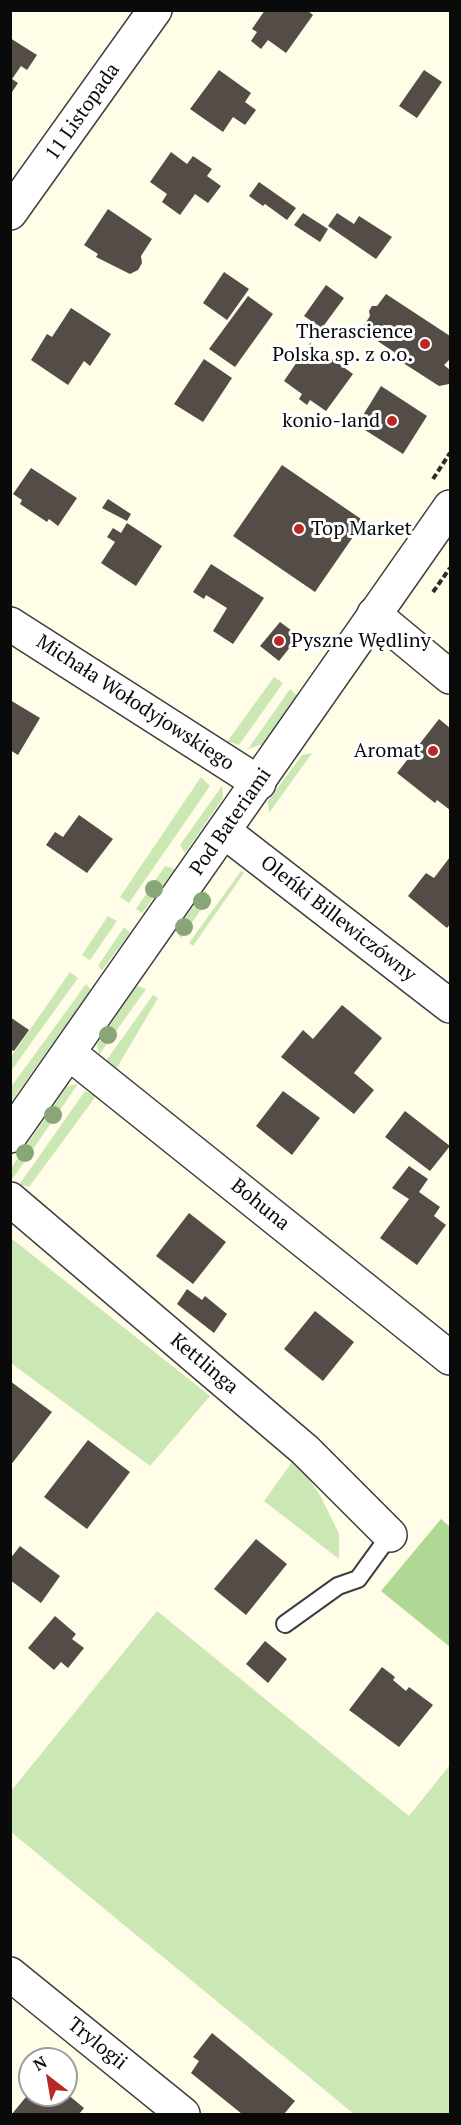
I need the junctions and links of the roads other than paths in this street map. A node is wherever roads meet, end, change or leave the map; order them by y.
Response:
1 (155, 10) edge
2 (10, 213) edge
3 (450, 507) edge
4 (374, 614) junction
5 (10, 624) edge
6 (450, 677) edge
7 (258, 783) junction
8 (225, 831) junction
9 (450, 1006) edge
10 (69, 1053) junction
11 (10, 1136) edge
12 (10, 1199) edge
13 (450, 1358) edge
14 (390, 1535) joint
15 (285, 1624) dead end
16 (10, 1974) edge
17 (183, 2115) edge

1 - 2 street, 11 Listopada
3 - 4 street, Pod Bateriami
4 - 6 street
4 - 7 street, Pod Bateriami
5 - 7 street, Michała Wołodyjowskiego
7 - 8 street, Pod Bateriami
8 - 9 street, Oleńki Billewiczówny
8 - 10 street, Pod Bateriami
10 - 11 street, Pod Bateriami
10 - 13 street, Bohuna
12 - 14 street, Kettlinga
14 - 15 lane
16 - 17 street, Trylogii

